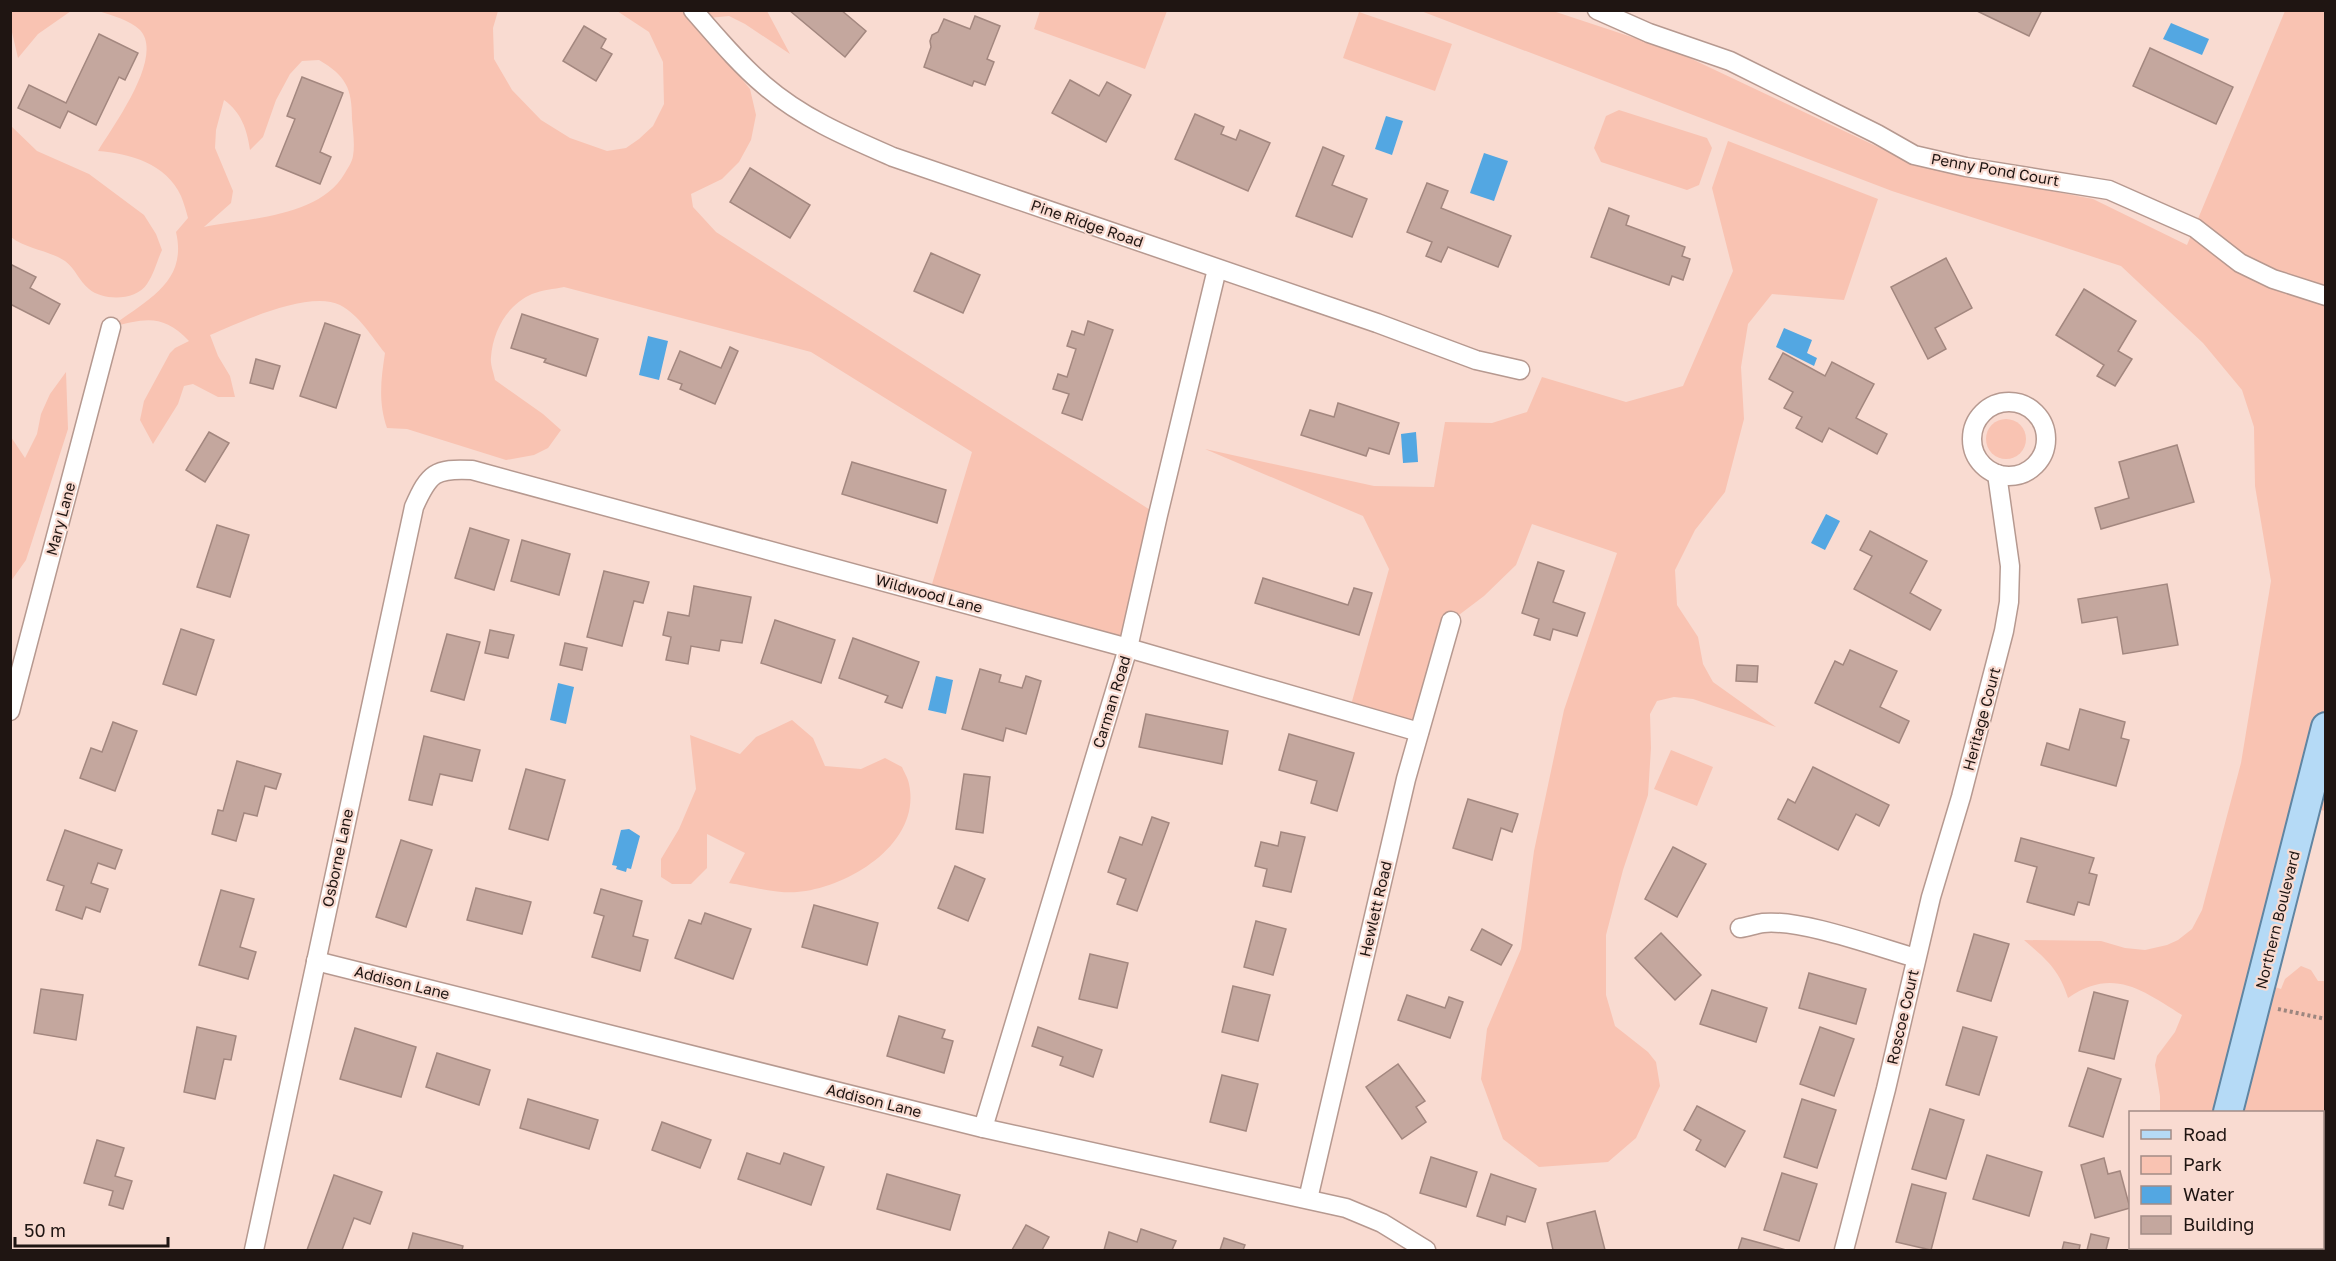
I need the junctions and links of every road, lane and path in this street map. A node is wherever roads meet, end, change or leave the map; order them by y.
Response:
1 (693, 10) edge
2 (1598, 10) edge
3 (1217, 269) junction
4 (2325, 296) edge
5 (111, 327) dead end
6 (1520, 370) dead end
7 (437, 473) joint
8 (1997, 474) junction
9 (1451, 621) dead end
10 (1128, 648) junction
11 (10, 711) edge
12 (2325, 727) edge
13 (1419, 732) junction
14 (1740, 928) dead end
15 (1916, 958) junction
16 (316, 961) junction
17 (2256, 1005) junction
18 (2325, 1019) edge
19 (2229, 1111) edge
20 (983, 1128) junction
21 (1308, 1199) junction
22 (254, 1251) edge
23 (1426, 1251) edge
24 (1844, 1251) edge

1 - 3 street, Pine Ridge Road
2 - 4 street, Penny Pond Court
3 - 6 street, Pine Ridge Road
3 - 10 street, Carman Road
5 - 11 street, Mary Lane
7 - 10 street, Wildwood Lane
7 - 16 street, Osborne Lane
8 - 8 street
8 - 15 street, Heritage Court
9 - 13 street, Hewlett Road
10 - 13 street, Wildwood Lane
10 - 20 street, Carman Road
12 - 17 main road, Northern Boulevard
13 - 21 street, Hewlett Road
14 - 15 street, Roscoe Court
15 - 24 street, Roscoe Court
16 - 20 street, Addison Lane
16 - 22 street, Osborne Lane
17 - 18 path
17 - 19 main road, Northern Boulevard
20 - 21 street, Addison Lane
21 - 23 street, Addison Lane

